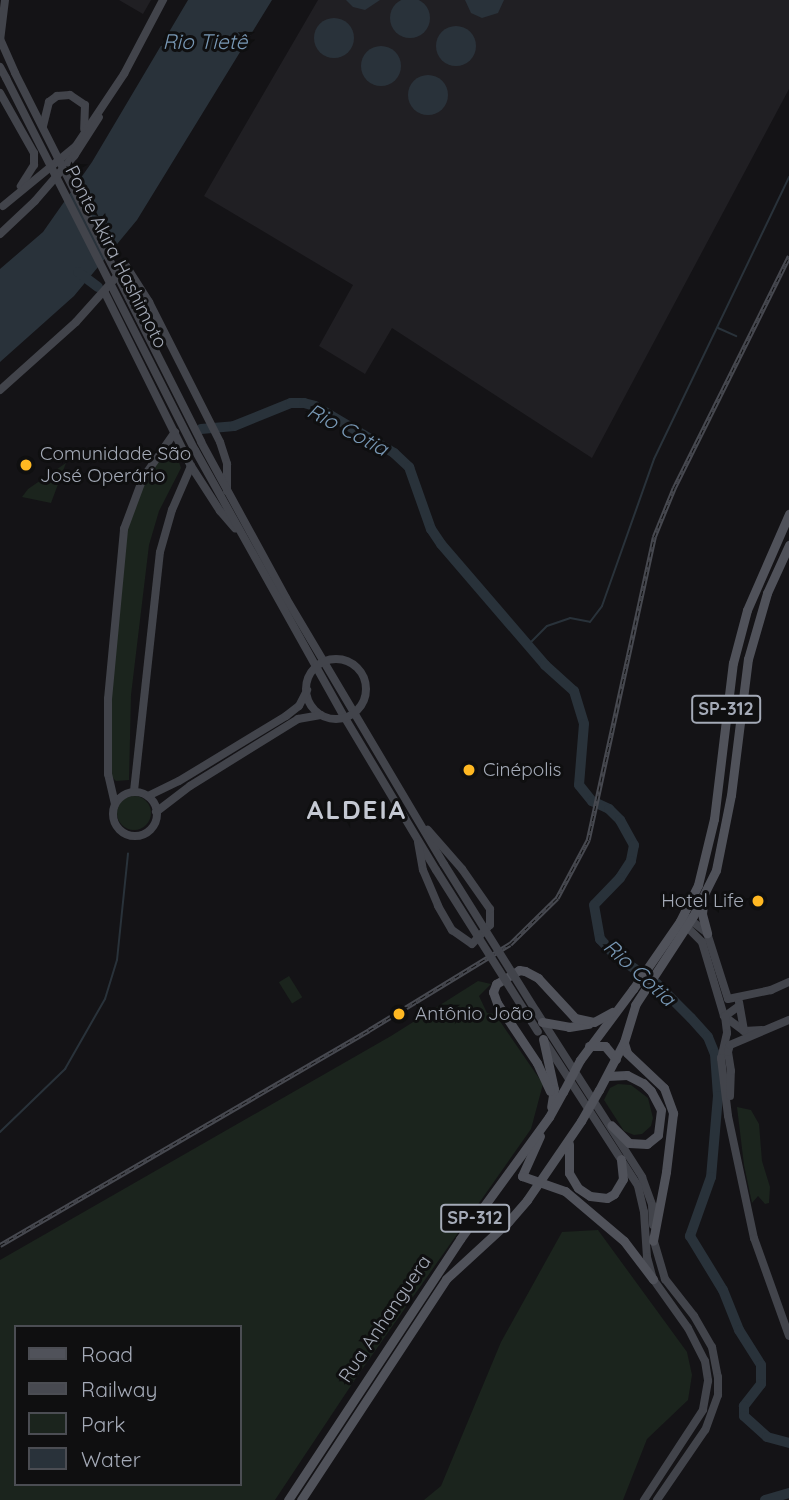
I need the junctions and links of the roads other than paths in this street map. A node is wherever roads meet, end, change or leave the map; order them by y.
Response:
1 (4, 0) edge
2 (163, 0) edge
3 (0, 66) edge
4 (0, 93) edge
5 (102, 108) junction
6 (43, 126) junction
7 (81, 139) junction
8 (33, 181) junction
9 (2, 208) edge
10 (14, 220) junction
11 (0, 234) edge
12 (105, 293) junction
13 (93, 305) junction
14 (112, 307) junction
15 (0, 390) edge
16 (175, 432) junction
17 (191, 466) junction
18 (227, 491) junction
19 (789, 514) edge
20 (242, 534) junction
21 (789, 545) edge
22 (326, 662) junction
23 (317, 667) junction
24 (307, 690) junction
25 (355, 712) junction
26 (321, 715) junction
27 (345, 718) junction
28 (110, 787) junction
29 (129, 793) junction
30 (148, 796) junction
31 (115, 804) junction
32 (156, 812) junction
33 (416, 818) junction
34 (418, 842) junction
35 (705, 896) junction
36 (685, 920) junction
37 (704, 938) junction
38 (789, 982) edge
39 (771, 990) junction
40 (789, 991) edge
41 (637, 993) junction
42 (739, 1003) junction
43 (620, 1008) junction
44 (724, 1016) junction
45 (787, 1020) edge
46 (542, 1021) junction
47 (594, 1022) junction
48 (762, 1030) junction
49 (744, 1031) junction
50 (540, 1036) junction
51 (624, 1042) junction
52 (589, 1046) junction
53 (616, 1059) junction
54 (607, 1076) junction
55 (553, 1098) junction
56 (728, 1103) junction
57 (549, 1117) junction
58 (611, 1125) junction
59 (570, 1141) junction
60 (621, 1159) junction
61 (522, 1176) junction
62 (539, 1183) junction
63 (527, 1200) junction
64 (653, 1241) junction
65 (653, 1279) junction
66 (789, 1336) edge
67 (288, 1500) edge
68 (301, 1500) edge
69 (644, 1500) edge
70 (657, 1500) edge

1 - 6 main road, Ponte Akira Hashimoto, bridge
2 - 5 main road
3 - 20 main road, Ponte Akira Hashimoto, bridge
4 - 9 main road
5 - 7 main road
5 - 10 main road
6 - 7 main road
6 - 18 main road, Ponte Akira Hashimoto, bridge
7 - 8 main road
8 - 9 main road
8 - 10 main road
10 - 11 main road
12 - 13 main road
12 - 14 main road
12 - 18 main road
13 - 14 main road
13 - 15 main road
14 - 16 main road
16 - 17 main road
16 - 28 main road
17 - 20 main road
17 - 29 main road
18 - 22 main road, Ponte Akira Hashimoto
19 - 36 main road, SP-312
20 - 23 main road
21 - 35 main road, SP-312
22 - 23 main road
22 - 25 main road, Ponte Akira Hashimoto
22 - 25 main road
23 - 24 main road
23 - 27 main road
24 - 26 main road
24 - 30 main road
25 - 27 main road
25 - 33 main road, Ponte Akira Hashimoto
26 - 27 main road
26 - 32 main road
27 - 34 main road
28 - 29 main road
28 - 31 main road
29 - 30 main road
29 - 31 main road
30 - 32 main road
31 - 32 main road
33 - 34 main road
33 - 46 main road, bridge
34 - 50 main road, bridge
35 - 36 main road, SP-312
35 - 37 main road
36 - 37 main road
36 - 41 main road, SP-312
37 - 42 main road
37 - 44 main road
38 - 39 main road
39 - 40 main road
39 - 42 main road
41 - 43 main road, SP-312
41 - 51 main road, SP-312
42 - 44 main road
42 - 49 main road
43 - 47 main road
43 - 52 main road, SP-312
44 - 49 main road
44 - 56 main road
45 - 48 main road
46 - 47 main road
46 - 58 main road
47 - 55 main road
48 - 49 main road
48 - 56 main road
50 - 55 main road
50 - 60 main road
51 - 53 main road, SP-312
51 - 64 main road
52 - 53 main road
52 - 57 main road, Rua Anhanguera / SP-312, bridge
53 - 54 main road, SP-312
54 - 58 main road
54 - 59 main road, Rua Anhanguera / SP-312, bridge
55 - 57 main road
56 - 66 main road
57 - 61 main road
57 - 67 main road, Rua Anhanguera / SP-312
58 - 64 main road
59 - 60 main road
59 - 62 main road, Rua Anhanguera / SP-312
60 - 65 main road
61 - 62 main road
61 - 63 main road
62 - 63 main road, Rua Anhanguera / SP-312
62 - 65 main road
63 - 68 main road, Rua Anhanguera / SP-312
64 - 70 main road
65 - 69 main road

